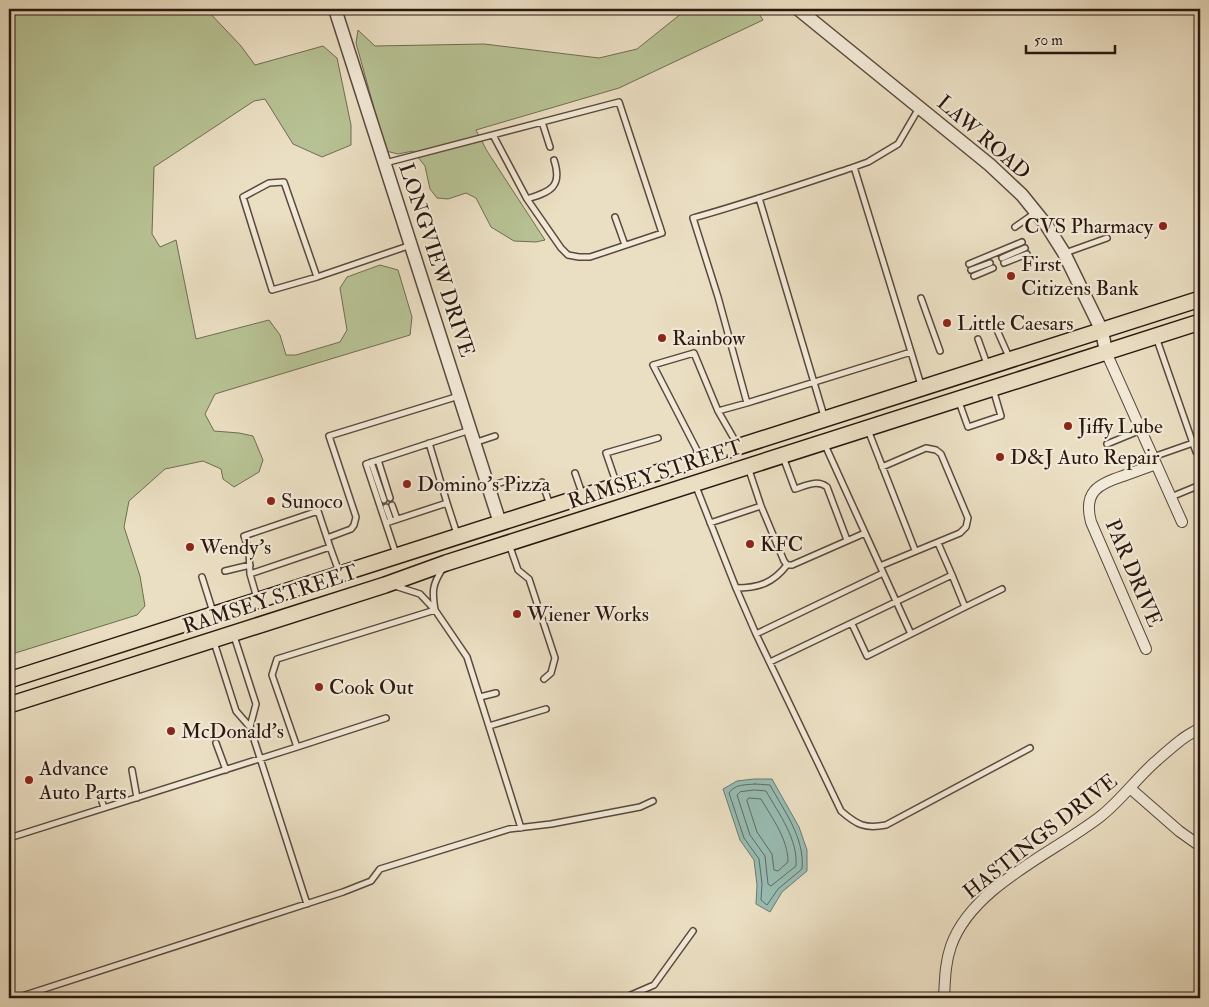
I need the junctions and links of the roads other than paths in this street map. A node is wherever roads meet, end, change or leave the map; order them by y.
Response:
1 (335, 9) edge
2 (801, 10) edge
3 (919, 107) junction
4 (542, 122) junction
5 (492, 135) junction
6 (550, 147) dead end
7 (554, 160) dead end
8 (385, 163) junction
9 (854, 167) junction
10 (759, 198) junction
11 (527, 199) junction
12 (1036, 212) junction
13 (615, 217) dead end
14 (1015, 227) dead end
15 (1107, 238) dead end
16 (1022, 242) dead end
17 (411, 245) junction
18 (625, 245) junction
19 (1025, 248) dead end
20 (1064, 253) junction
21 (1027, 254) dead end
22 (969, 264) dead end
23 (991, 265) dead end
24 (973, 273) dead end
25 (317, 277) junction
26 (921, 298) dead end
27 (1200, 299) edge
28 (1200, 322) edge
29 (997, 330) dead end
30 (1102, 331) junction
31 (1156, 336) junction
32 (978, 339) dead end
33 (940, 351) dead end
34 (911, 352) junction
35 (1106, 352) junction
36 (1010, 360) junction
37 (988, 367) junction
38 (814, 384) junction
39 (922, 388) junction
40 (993, 388) junction
41 (459, 396) junction
42 (958, 399) junction
43 (747, 403) junction
44 (718, 411) junction
45 (824, 419) junction
46 (868, 428) junction
47 (470, 430) junction
48 (1141, 430) junction
49 (495, 436) dead end
50 (658, 438) dead end
51 (824, 442) junction
52 (1193, 442) junction
53 (429, 443) junction
54 (474, 443) junction
55 (1107, 444) dead end
56 (738, 447) junction
57 (1200, 451) edge
58 (783, 456) junction
59 (702, 459) junction
60 (378, 460) junction
61 (1155, 460) junction
62 (371, 462) junction
63 (748, 467) junction
64 (882, 467) junction
65 (575, 473) dead end
66 (510, 480) dead end
67 (542, 482) dead end
68 (694, 484) junction
69 (1200, 485) edge
70 (488, 486) junction
71 (617, 486) junction
72 (584, 496) junction
73 (1171, 497) junction
74 (390, 498) dead end
75 (384, 500) dead end
76 (447, 503) junction
77 (392, 505) dead end
78 (761, 506) junction
79 (386, 507) dead end
80 (551, 507) junction
81 (391, 521) junction
82 (1182, 522) dead end
83 (500, 523) junction
84 (710, 524) junction
85 (865, 533) junction
86 (458, 536) junction
87 (327, 538) junction
88 (847, 540) junction
89 (508, 543) junction
90 (938, 543) junction
91 (330, 547) junction
92 (915, 550) junction
93 (397, 556) junction
94 (446, 563) junction
95 (250, 565) junction
96 (787, 565) junction
97 (880, 566) junction
98 (225, 571) dead end
99 (883, 573) junction
100 (250, 574) junction
101 (340, 574) junction
102 (952, 575) junction
103 (202, 577) dead end
104 (385, 585) junction
105 (736, 588) junction
106 (1002, 589) dead end
107 (258, 600) junction
108 (896, 603) junction
109 (965, 607) junction
110 (435, 610) junction
111 (214, 614) junction
112 (852, 624) junction
113 (233, 633) junction
114 (756, 634) junction
115 (911, 634) junction
116 (213, 640) junction
117 (1146, 649) dead end
118 (770, 662) junction
119 (544, 678) dead end
120 (9, 680) edge
121 (496, 693) dead end
122 (480, 697) junction
123 (9, 705) edge
124 (546, 709) dead end
125 (386, 718) dead end
126 (489, 726) junction
127 (250, 727) junction
128 (1200, 728) edge
129 (216, 743) dead end
130 (297, 747) junction
131 (1030, 748) dead end
132 (261, 759) junction
133 (132, 770) dead end
134 (226, 770) junction
135 (1131, 789) junction
136 (100, 795) dead end
137 (136, 798) junction
138 (653, 801) dead end
139 (104, 808) junction
140 (521, 828) junction
141 (9, 838) edge
142 (1200, 846) edge
143 (307, 904) junction
144 (693, 931) dead end
145 (16, 998) edge
146 (624, 998) edge
147 (944, 998) edge

1 - 8 street, LONGVIEW DRIVE
2 - 3 street, LAW ROAD
3 - 9 lane
3 - 12 street, LAW ROAD
4 - 5 lane
4 - 6 lane
4 - 18 lane
5 - 8 lane
5 - 11 lane
7 - 11 lane
8 - 17 street, LONGVIEW DRIVE
9 - 10 lane
9 - 34 lane
10 - 38 lane
10 - 43 lane
11 - 18 lane
12 - 14 lane
12 - 20 street, LAW ROAD
13 - 18 lane
15 - 20 lane
16 - 22 lane
17 - 25 lane
17 - 41 street, LONGVIEW DRIVE
19 - 21 lane
20 - 30 street, LAW ROAD
23 - 24 lane
25 - 25 lane
26 - 33 lane
27 - 30 main road, RAMSEY STREET
28 - 31 main road, RAMSEY STREET
29 - 36 lane
30 - 35 street, LAW ROAD
30 - 36 main road, RAMSEY STREET
31 - 35 main road, RAMSEY STREET
31 - 52 lane
32 - 37 lane
34 - 38 lane
34 - 39 lane
35 - 40 main road, RAMSEY STREET
35 - 48 street
36 - 37 main road, RAMSEY STREET
37 - 39 main road, RAMSEY STREET
38 - 43 lane
38 - 45 lane
39 - 45 main road, RAMSEY STREET
40 - 42 main road, RAMSEY STREET
40 - 42 lane
41 - 47 street, LONGVIEW DRIVE
41 - 87 lane
42 - 46 main road, RAMSEY STREET
43 - 44 lane
44 - 56 lane
44 - 59 lane
45 - 56 main road, RAMSEY STREET
46 - 51 main road, RAMSEY STREET
46 - 64 lane
47 - 53 lane
47 - 54 street, LONGVIEW DRIVE
48 - 55 lane
48 - 61 street
49 - 54 lane
50 - 71 lane
51 - 58 main road, RAMSEY STREET
51 - 85 lane
52 - 57 lane
52 - 61 lane
53 - 60 lane
53 - 76 lane
54 - 70 street, LONGVIEW DRIVE
56 - 59 main road, RAMSEY STREET
58 - 63 main road, RAMSEY STREET
58 - 88 lane
59 - 71 main road, RAMSEY STREET
60 - 62 lane
60 - 74 lane
61 - 73 street
61 - 117 street, PAR DRIVE
62 - 75 lane
62 - 81 lane
63 - 68 main road, RAMSEY STREET
63 - 78 lane
64 - 90 lane
64 - 92 lane
65 - 72 lane
66 - 70 lane
67 - 80 lane
68 - 84 lane
68 - 89 main road, RAMSEY STREET
69 - 73 lane
70 - 83 street, LONGVIEW DRIVE
71 - 72 main road, RAMSEY STREET
72 - 80 main road, RAMSEY STREET
73 - 82 street
76 - 81 lane
76 - 86 lane
77 - 81 lane
78 - 84 lane
78 - 96 lane
79 - 81 lane
80 - 83 main road, RAMSEY STREET
81 - 93 lane
83 - 86 main road, RAMSEY STREET
84 - 105 lane
85 - 88 lane
85 - 97 lane
86 - 93 main road, RAMSEY STREET
87 - 91 lane
87 - 95 lane
88 - 96 lane
89 - 94 main road, RAMSEY STREET
89 - 119 lane
90 - 92 lane
90 - 102 lane
91 - 100 lane
91 - 101 lane
92 - 97 lane
93 - 101 main road, RAMSEY STREET
94 - 104 main road, RAMSEY STREET
94 - 110 lane
95 - 98 lane
95 - 100 lane
96 - 105 lane
97 - 99 lane
99 - 108 lane
99 - 114 lane
100 - 107 lane
101 - 107 main road, RAMSEY STREET
102 - 108 lane
102 - 109 lane
103 - 111 lane
104 - 110 lane
104 - 113 main road, RAMSEY STREET
105 - 114 lane
106 - 109 lane
107 - 111 main road, RAMSEY STREET
108 - 112 lane
108 - 115 lane
109 - 115 lane
110 - 122 lane
110 - 130 lane
111 - 113 main road
111 - 116 main road
111 - 120 main road, RAMSEY STREET
112 - 115 lane
112 - 118 lane
113 - 116 main road, RAMSEY STREET
113 - 127 lane
114 - 118 lane
116 - 123 main road, RAMSEY STREET
116 - 127 lane
118 - 131 lane
121 - 122 lane
122 - 126 lane
124 - 126 lane
125 - 130 lane
126 - 140 lane
127 - 132 lane
128 - 135 street, HASTINGS DRIVE
129 - 134 lane
130 - 132 lane
132 - 134 lane
132 - 143 lane
133 - 137 lane
134 - 137 lane
135 - 142 street
135 - 147 street, HASTINGS DRIVE
136 - 139 lane
137 - 139 lane
138 - 140 lane
139 - 141 lane
140 - 143 lane
143 - 145 lane
144 - 146 lane

